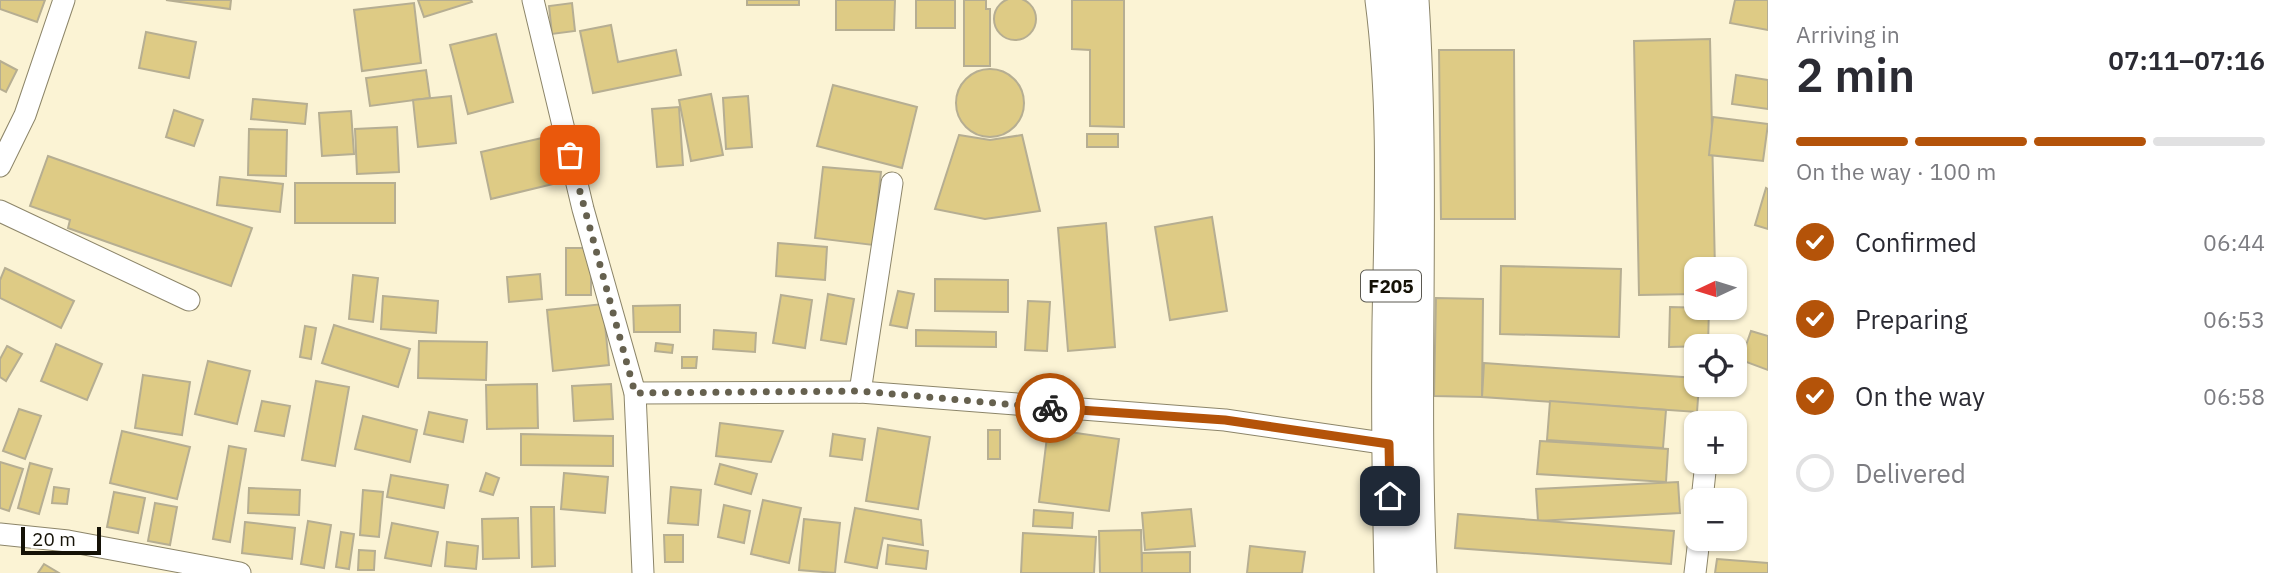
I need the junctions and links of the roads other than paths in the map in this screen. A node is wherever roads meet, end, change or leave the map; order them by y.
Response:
1 (64, 0) edge
2 (533, 0) edge
3 (1383, 0) edge
4 (1411, 0) edge
5 (0, 166) edge
6 (892, 183) dead end
7 (0, 211) edge
8 (189, 300) dead end
9 (860, 391) junction
10 (635, 393) junction
11 (1389, 444) junction
12 (0, 534) edge
13 (1698, 551) edge
14 (240, 573) edge
15 (643, 573) edge
16 (1392, 573) edge
17 (1419, 573) edge
18 (1695, 573) edge

1 - 5 street
2 - 10 street
3 - 11 main road, F205
4 - 17 main road, F205
6 - 9 street
7 - 8 street
9 - 10 street
9 - 11 street
10 - 15 street
11 - 16 main road, F205
12 - 14 street
13 - 18 street

